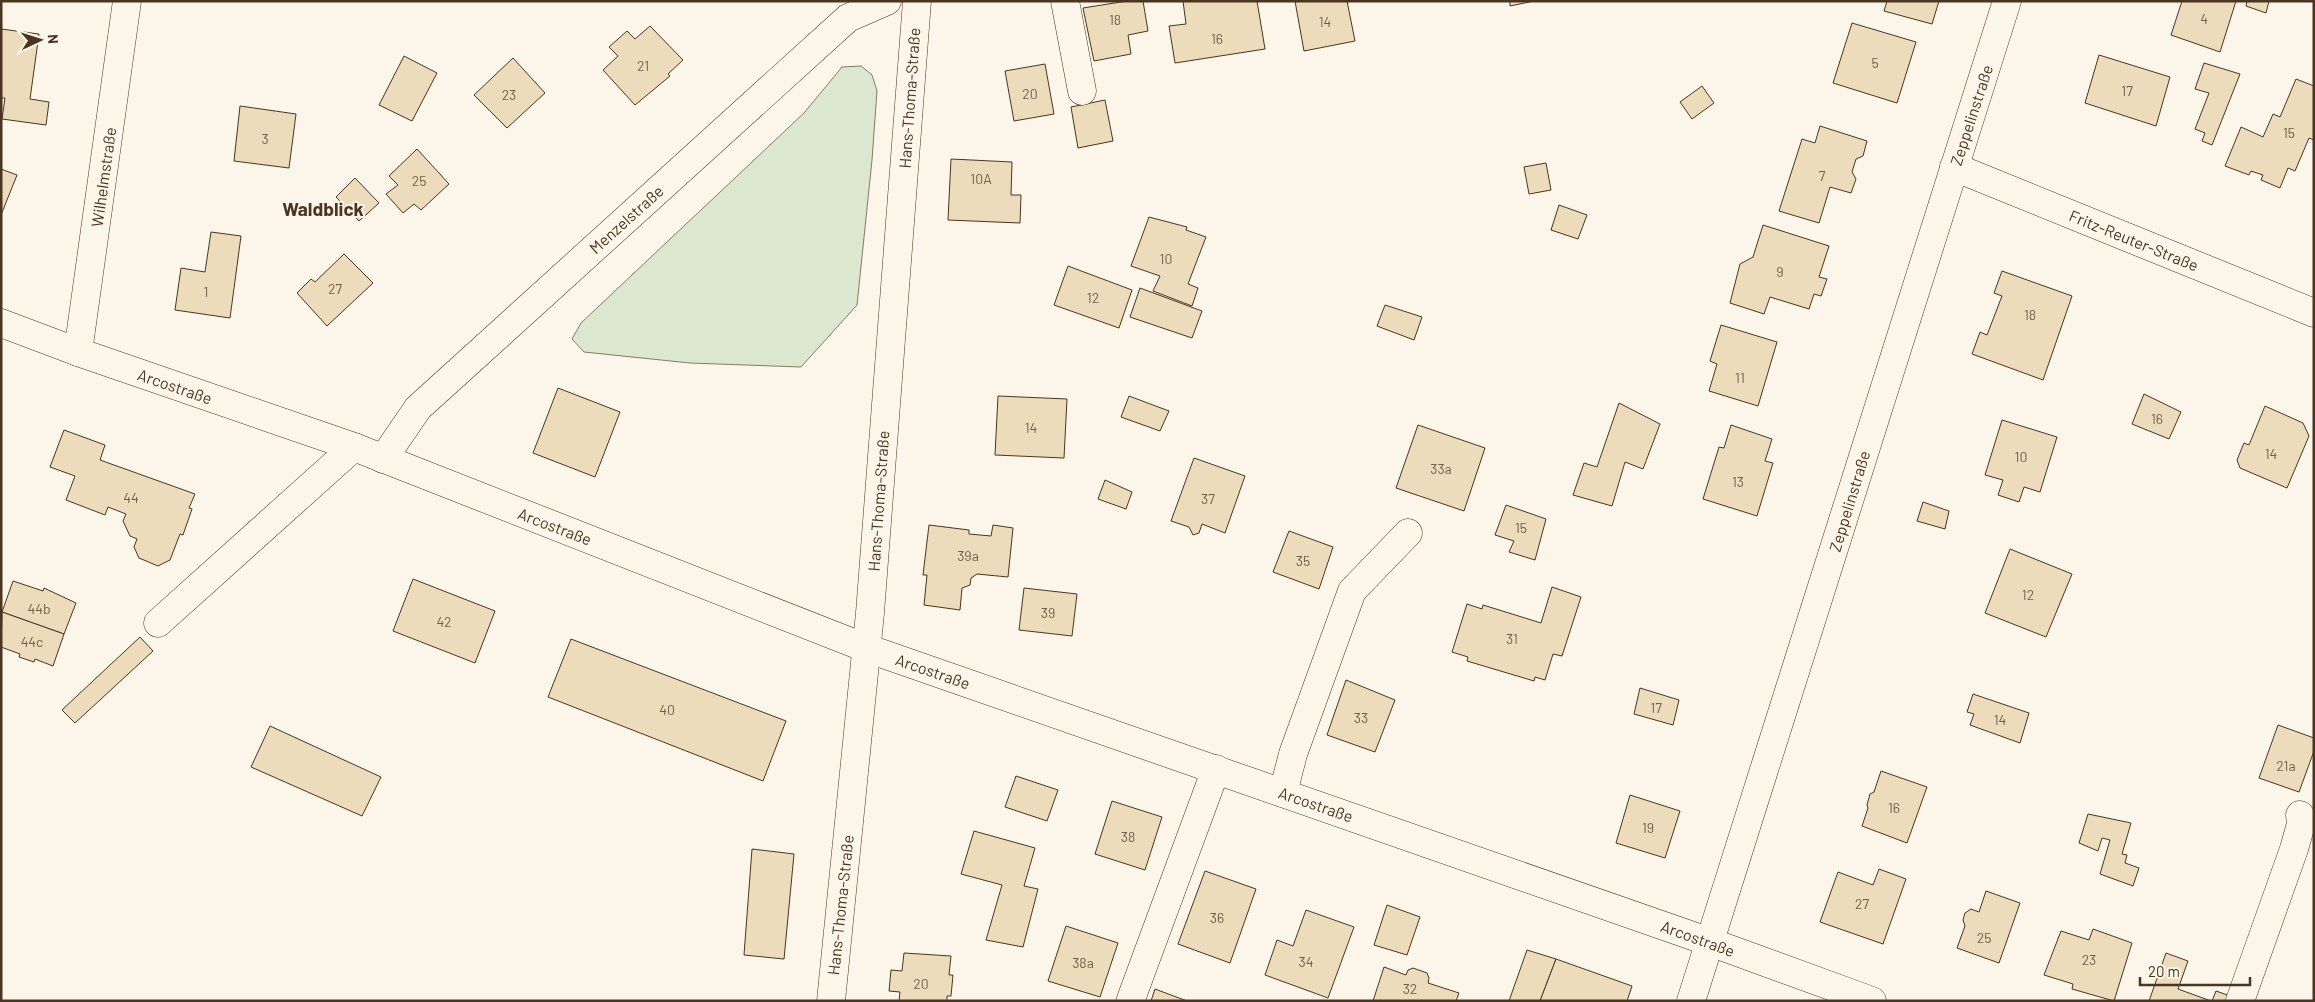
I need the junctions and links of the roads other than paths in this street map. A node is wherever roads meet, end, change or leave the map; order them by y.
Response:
1 (127, 1) edge
2 (887, 1) edge
3 (917, 1) edge
4 (1064, 1) edge
5 (2007, 1) edge
6 (1082, 91) dead end
7 (1954, 167) junction
8 (2314, 313) edge
9 (1, 323) edge
10 (78, 352) junction
11 (354, 447) junction
12 (383, 459) junction
13 (1408, 533) dead end
14 (158, 622) dead end
15 (866, 648) junction
16 (1216, 770) junction
17 (1283, 793) junction
18 (2300, 815) dead end
19 (1710, 942) junction
20 (1130, 999) dead end
21 (830, 1001) edge
22 (1691, 1001) edge
23 (1872, 1001) edge
24 (2240, 1001) edge

1 - 10 street, Wilhelmstraße
2 - 12 street, Menzelstraße
3 - 15 street, Hans-Thoma-Straße
4 - 6 street
5 - 7 street, Zeppelinstraße
7 - 8 street, Fritz-Reuter-Straße
7 - 19 street, Zeppelinstraße
9 - 10 street, Arcostraße
10 - 11 street, Arcostraße
11 - 12 street, Arcostraße
11 - 14 street
12 - 15 street, Arcostraße
13 - 17 street
15 - 16 street, Arcostraße
15 - 21 street, Hans-Thoma-Straße
16 - 17 street, Arcostraße
16 - 20 street
17 - 19 street, Arcostraße
18 - 24 street
19 - 22 street, Zeppelinstraße
19 - 23 street, Arcostraße

